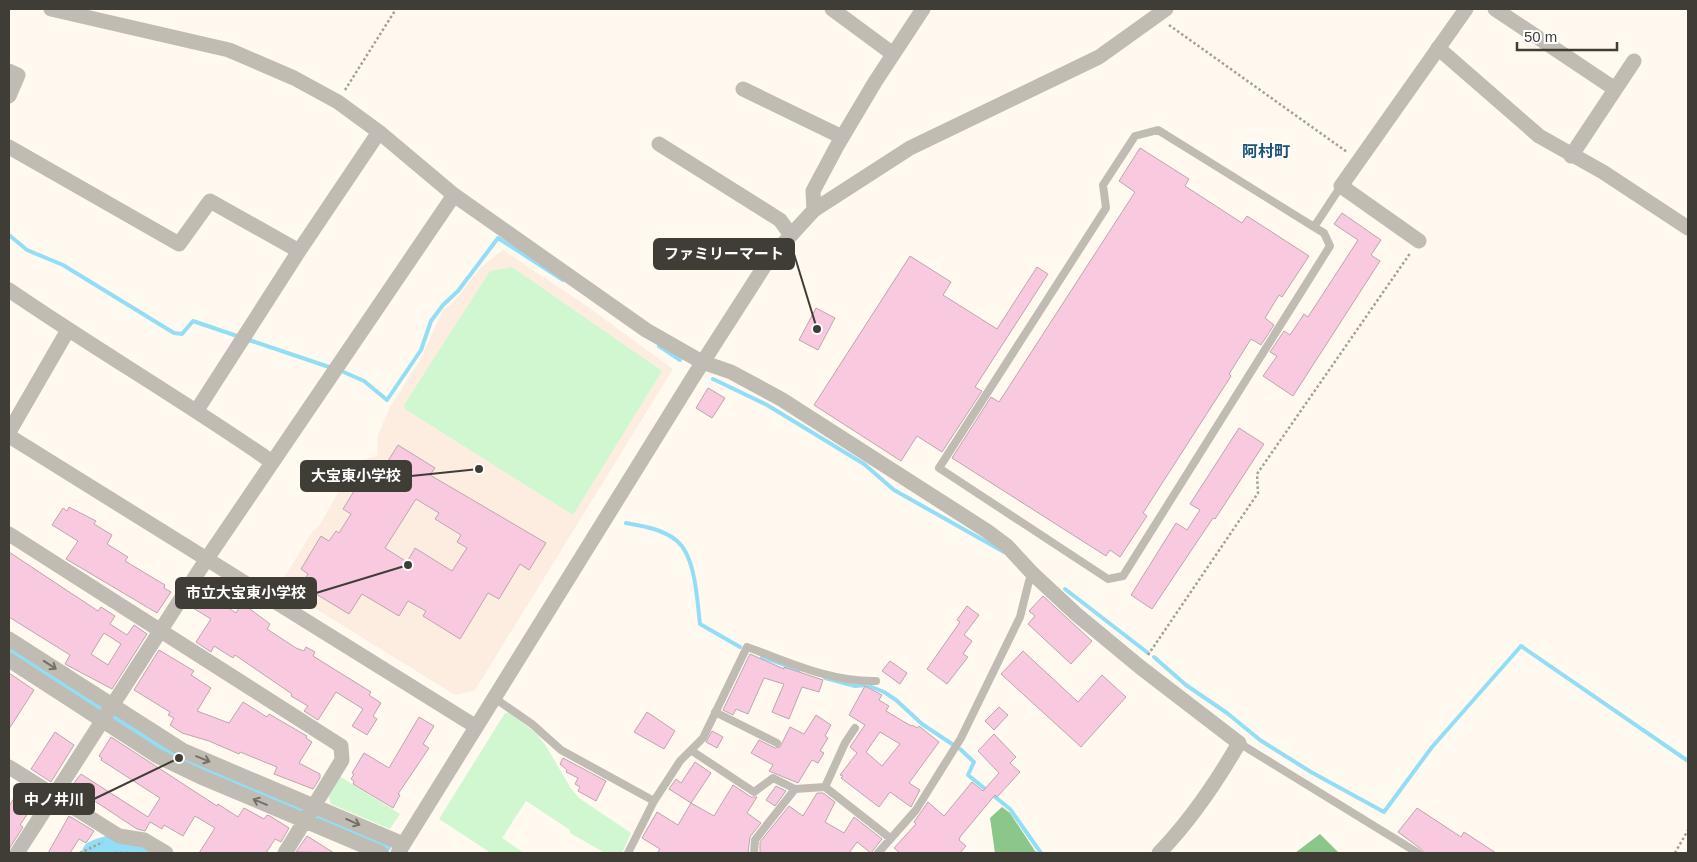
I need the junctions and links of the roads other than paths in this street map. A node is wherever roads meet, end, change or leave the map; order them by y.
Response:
1 (51, 9) edge
2 (832, 9) edge
3 (923, 9) edge
4 (1466, 9) edge
5 (1495, 9) edge
6 (1162, 13) edge
7 (1438, 48) junction
8 (893, 54) junction
9 (1634, 61) dead end
10 (9, 71) edge
11 (743, 89) dead end
12 (1615, 89) junction
13 (9, 96) edge
14 (379, 132) junction
15 (842, 137) junction
16 (659, 144) dead end
17 (9, 147) edge
18 (1571, 156) junction
19 (1341, 186) junction
20 (454, 195) junction
21 (814, 210) junction
22 (1314, 226) junction
23 (1688, 228) edge
24 (791, 235) junction
25 (1419, 241) road end
26 (299, 251) junction
27 (9, 290) edge
28 (68, 330) junction
29 (702, 362) junction
30 (197, 410) junction
31 (9, 432) edge
32 (9, 436) edge
33 (272, 462) junction
34 (9, 534) edge
35 (206, 560) junction
36 (1033, 574) junction
37 (162, 630) junction
38 (9, 639) edge
39 (9, 660) edge
40 (876, 681) dead end
41 (493, 697) junction
42 (113, 706) junction
43 (715, 712) junction
44 (103, 722) junction
45 (475, 726) junction
46 (855, 728) dead end
47 (777, 743) dead end
48 (1239, 743) junction
49 (692, 751) junction
50 (9, 768) edge
51 (825, 787) junction
52 (795, 788) junction
53 (55, 796) junction
54 (654, 801) junction
55 (315, 805) junction
56 (305, 821) junction
57 (890, 838) junction
58 (400, 848) edge
59 (17, 853) edge
60 (166, 853) edge
61 (284, 853) edge
62 (381, 853) edge
63 (628, 853) edge
64 (754, 853) edge
65 (878, 853) edge
66 (1158, 853) edge
67 (1418, 853) edge

1 - 14 street
2 - 8 street
3 - 8 street
4 - 7 street
5 - 12 street
6 - 21 street
7 - 18 street
7 - 19 street
8 - 15 street
9 - 12 street
10 - 13 street
11 - 15 street
12 - 18 street
14 - 20 street
14 - 26 street
15 - 21 street
16 - 24 street
17 - 26 street
18 - 23 street
19 - 22 lane
19 - 25 street
20 - 29 street
20 - 33 street
21 - 24 street
22 - 22 lane
24 - 29 street
26 - 30 street
27 - 28 street
28 - 30 street
28 - 31 street
29 - 36 street
29 - 41 street
30 - 33 street
32 - 35 street
33 - 35 street
34 - 37 street
35 - 37 street
35 - 45 street
36 - 48 street
36 - 57 lane
37 - 42 street
37 - 55 street
38 -> 42 street
39 - 44 street
40 - 43 lane
41 - 45 street
41 - 54 lane
42 - 44 street
42 -> 55 street
43 - 47 lane
43 - 49 lane
44 - 53 street
56 -> 44 street
45 - 58 street
46 - 51 lane
48 - 66 street
48 - 67 lane
49 - 52 lane
49 - 54 lane
50 - 53 street
51 - 52 lane
51 - 57 lane
52 - 64 lane
53 - 59 street
53 - 60 street
54 - 63 lane
55 - 56 street
55 -> 58 street
56 - 61 street
56 - 62 street
57 - 65 lane

